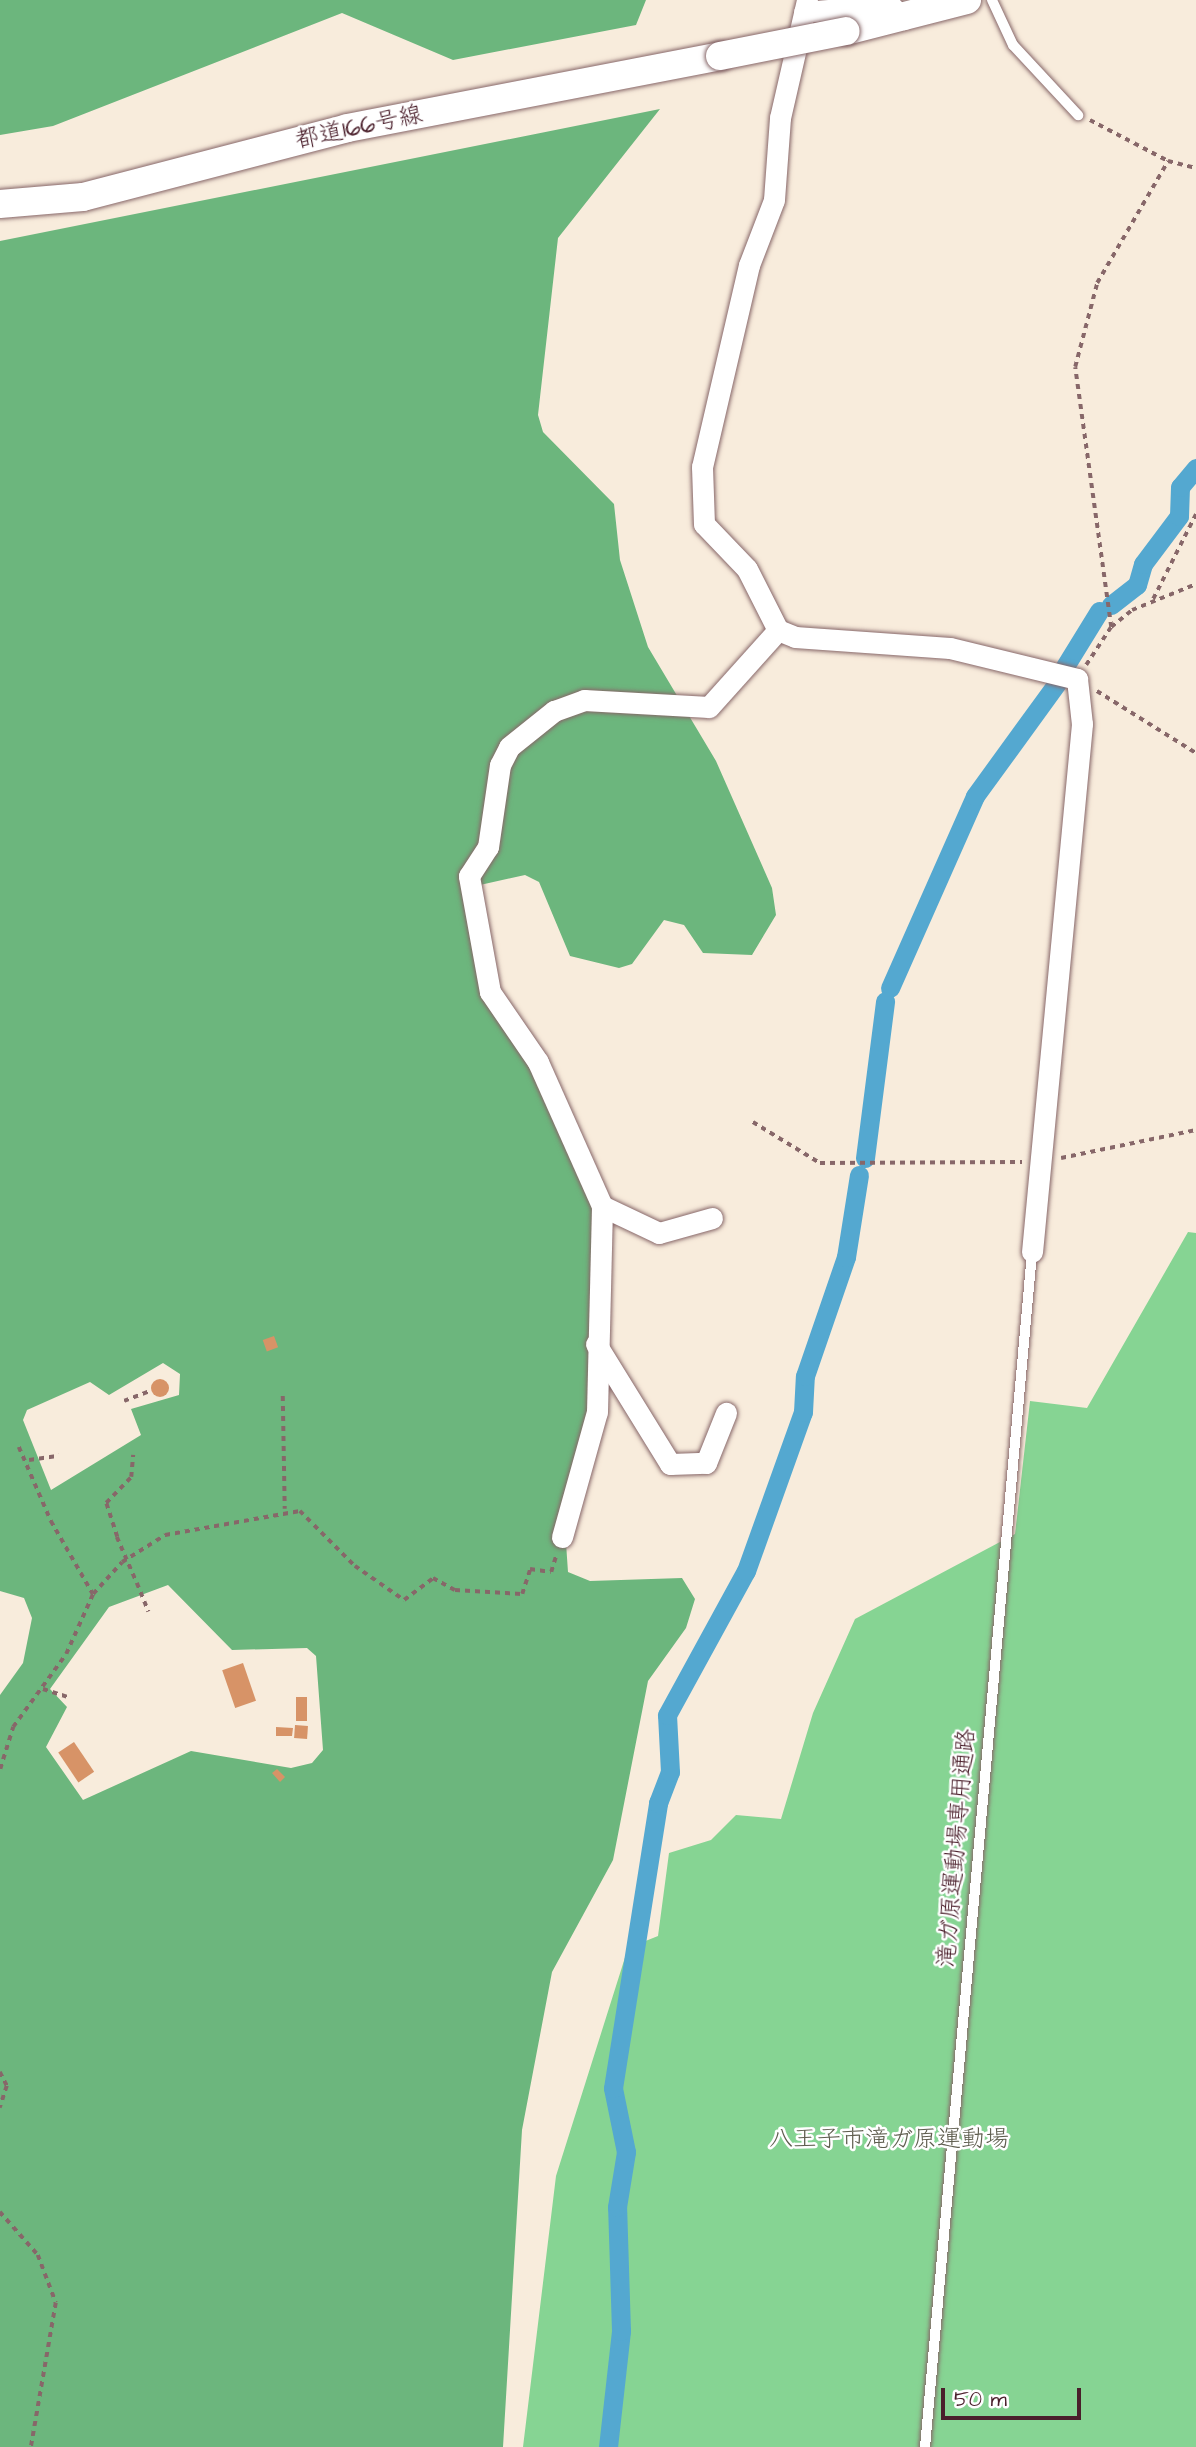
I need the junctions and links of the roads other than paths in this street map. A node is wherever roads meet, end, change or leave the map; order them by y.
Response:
1 (967, 0) edge
2 (992, 0) edge
3 (805, 6) edge
4 (904, 19) junction
5 (1078, 114) road end
6 (0, 204) edge
7 (778, 630) junction
8 (602, 1206) junction
9 (712, 1218) dead end
10 (1032, 1252) joint
11 (596, 1343) junction
12 (726, 1413) dead end
13 (562, 1537) road end
14 (925, 2447) edge

1 - 4 main road, 都道166号線
2 - 5 lane
3 - 4 street
3 - 7 street
4 - 6 main road, 都道166号線, bridge
7 - 8 street
7 - 10 street
8 - 9 street
8 - 11 street
10 - 14 lane, 滝ガ原運動場専用通路
11 - 12 street
11 - 13 street

